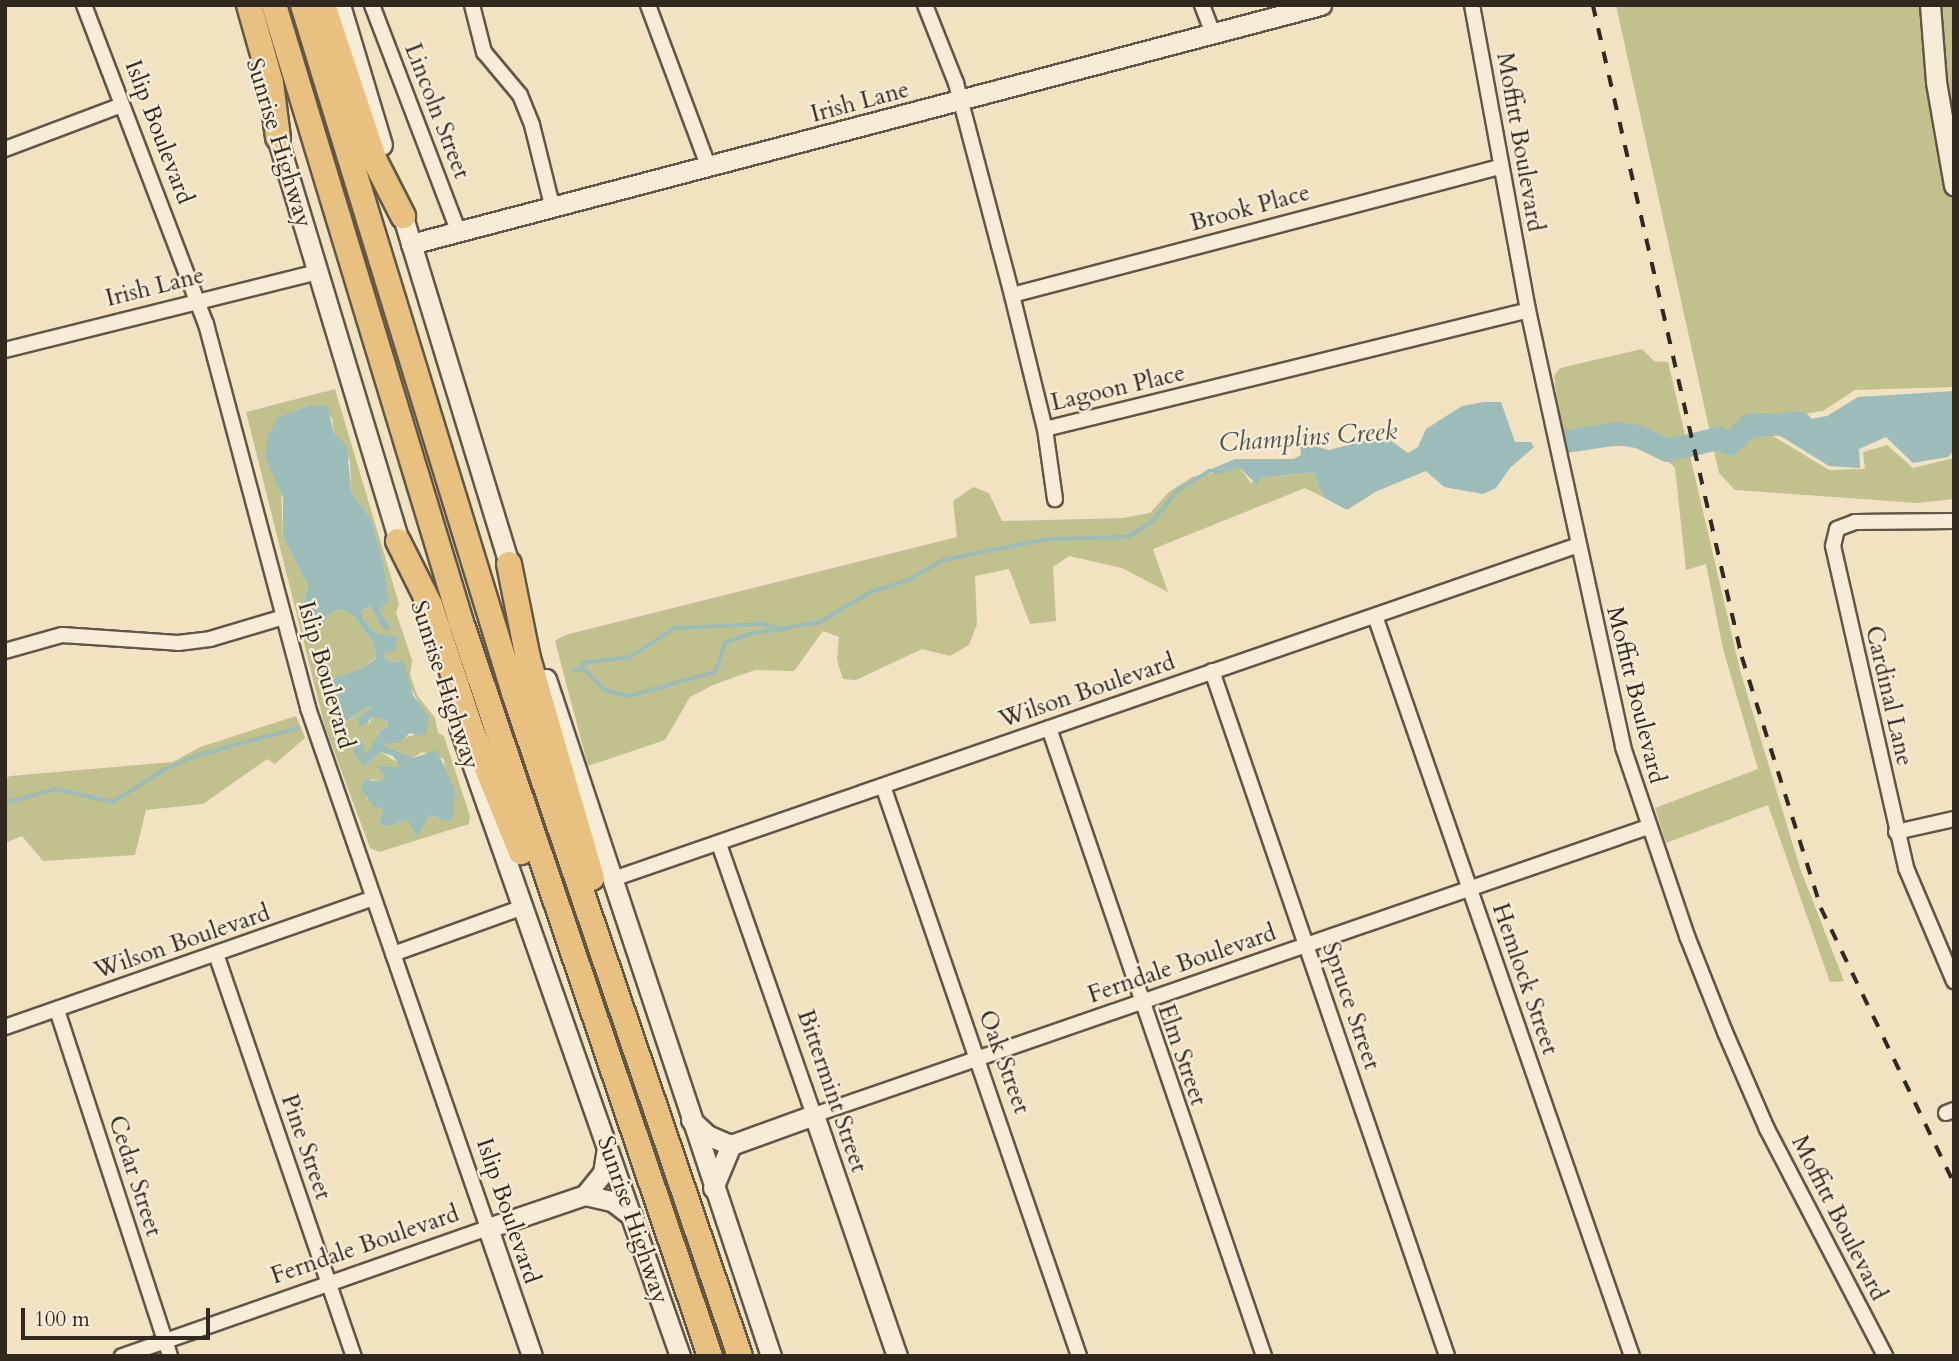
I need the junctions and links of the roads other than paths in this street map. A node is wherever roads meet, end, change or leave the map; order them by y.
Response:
1 (84, 5) edge
2 (237, 5) edge
3 (249, 5) edge
4 (274, 5) edge
5 (303, 5) edge
6 (323, 5) edge
7 (340, 5) edge
8 (372, 5) edge
9 (472, 5) edge
10 (648, 5) edge
11 (925, 5) edge
12 (1202, 5) edge
13 (1321, 5) edge
14 (1472, 5) edge
15 (1930, 5) edge
16 (1213, 33) junction
17 (961, 101) junction
18 (122, 105) junction
19 (278, 138) junction
20 (5, 149) edge
21 (1500, 167) junction
22 (709, 168) junction
23 (1954, 185) edge
24 (553, 209) junction
25 (403, 216) junction
26 (459, 233) junction
27 (411, 244) junction
28 (317, 272) junction
29 (1012, 295) junction
30 (198, 302) junction
31 (1528, 310) junction
32 (5, 350) edge
33 (1045, 429) junction
34 (1055, 499) dead end
35 (1954, 521) edge
36 (398, 541) junction
37 (1576, 546) junction
38 (509, 564) junction
39 (1375, 616) junction
40 (284, 617) junction
41 (5, 651) edge
42 (1212, 671) junction
43 (1049, 728) junction
44 (883, 786) junction
45 (1954, 818) edge
46 (1648, 827) junction
47 (1896, 832) junction
48 (719, 844) junction
49 (613, 879) junction
50 (1470, 891) junction
51 (373, 898) junction
52 (521, 908) junction
53 (1307, 946) junction
54 (572, 952) junction
55 (216, 954) junction
56 (393, 954) junction
57 (1954, 981) edge
58 (619, 1004) junction
59 (1140, 1004) junction
60 (57, 1010) junction
61 (5, 1027) edge
62 (978, 1060) junction
63 (814, 1115) junction
64 (690, 1119) junction
65 (607, 1145) junction
66 (731, 1145) junction
67 (713, 1188) junction
68 (585, 1195) junction
69 (632, 1216) junction
70 (488, 1228) junction
71 (329, 1283) junction
72 (165, 1341) junction
73 (122, 1356) edge
74 (170, 1356) edge
75 (354, 1356) edge
76 (532, 1356) edge
77 (680, 1356) edge
78 (710, 1356) edge
79 (740, 1356) edge
80 (771, 1356) edge
81 (897, 1356) edge
82 (1079, 1356) edge
83 (1264, 1356) edge
84 (1447, 1356) edge
85 (1632, 1356) edge
86 (1885, 1356) edge

1 - 18 street, Islip Boulevard
2 - 19 main road, Sunrise Highway
3 - 19 highway
4 - 54 highway, Sunrise Highway
5 - 58 highway
6 - 25 highway
7 - 25 main road
8 - 26 street, Lincoln Street
9 - 24 street
10 - 22 street
11 - 17 street, Lagoon Place
12 - 16 street
13 - 16 main road, Irish Lane
14 - 21 street, Moffitt Boulevard
15 - 23 main road
16 - 17 main road, Irish Lane
17 - 22 main road, Irish Lane
17 - 29 street, Lagoon Place
18 - 20 street
18 - 30 street, Islip Boulevard
19 - 28 main road, Sunrise Highway
21 - 29 street, Brook Place
21 - 31 street, Moffitt Boulevard
22 - 24 main road, Irish Lane
24 - 26 main road, Irish Lane
25 - 27 main road
26 - 27 main road, Irish Lane
27 - 38 main road
28 - 30 street, Irish Lane
28 - 36 main road, Sunrise Highway
29 - 33 street, Lagoon Place
30 - 32 street, Irish Lane
30 - 40 street, Islip Boulevard
31 - 33 street, Lagoon Place
31 - 37 street, Moffitt Boulevard
33 - 34 street
35 - 47 street, Cardinal Lane
36 - 52 main road, Sunrise Highway
36 - 54 highway
37 - 39 street, Wilson Boulevard
37 - 46 street, Moffitt Boulevard
38 - 49 main road
38 - 58 highway
39 - 42 street, Wilson Boulevard
39 - 50 street, Hemlock Street
40 - 41 street
40 - 51 street, Islip Boulevard
42 - 43 street, Wilson Boulevard
42 - 53 street, Spruce Street
43 - 44 street, Wilson Boulevard
43 - 59 street, Elm Street
44 - 48 street, Wilson Boulevard
44 - 62 street, Oak Street
45 - 47 street
46 - 50 street, Ferndale Boulevard
46 - 86 street, Moffitt Boulevard
47 - 57 street, Cardinal Lane
48 - 49 street, Wilson Boulevard
48 - 63 street, Bittermint Street
49 - 64 main road
50 - 53 street, Ferndale Boulevard
50 - 85 street, Hemlock Street
51 - 55 street, Wilson Boulevard
51 - 56 street, Islip Boulevard
52 - 56 street
52 - 65 main road, Sunrise Highway
53 - 59 street, Ferndale Boulevard
53 - 84 street, Spruce Street
54 - 78 highway, Sunrise Highway
55 - 60 street, Wilson Boulevard
55 - 71 street, Pine Street
56 - 70 street, Islip Boulevard
58 - 79 highway
59 - 62 street, Ferndale Boulevard
59 - 83 street, Elm Street
60 - 61 street, Wilson Boulevard
60 - 72 street, Cedar Street
62 - 63 street, Ferndale Boulevard
62 - 82 street, Oak Street
63 - 66 main road, Ferndale Boulevard
63 - 81 main road, Bittermint Street
64 - 66 main road
64 - 67 main road
65 - 68 main road
65 - 69 main road, Sunrise Highway
66 - 67 main road
67 - 80 main road
68 - 69 main road
68 - 70 main road, Ferndale Boulevard
69 - 77 main road, Sunrise Highway
70 - 71 street, Ferndale Boulevard
70 - 76 main road, Islip Boulevard
71 - 72 street, Ferndale Boulevard
71 - 75 street, Pine Street
72 - 73 street, Ferndale Boulevard
72 - 74 street, Cedar Street

